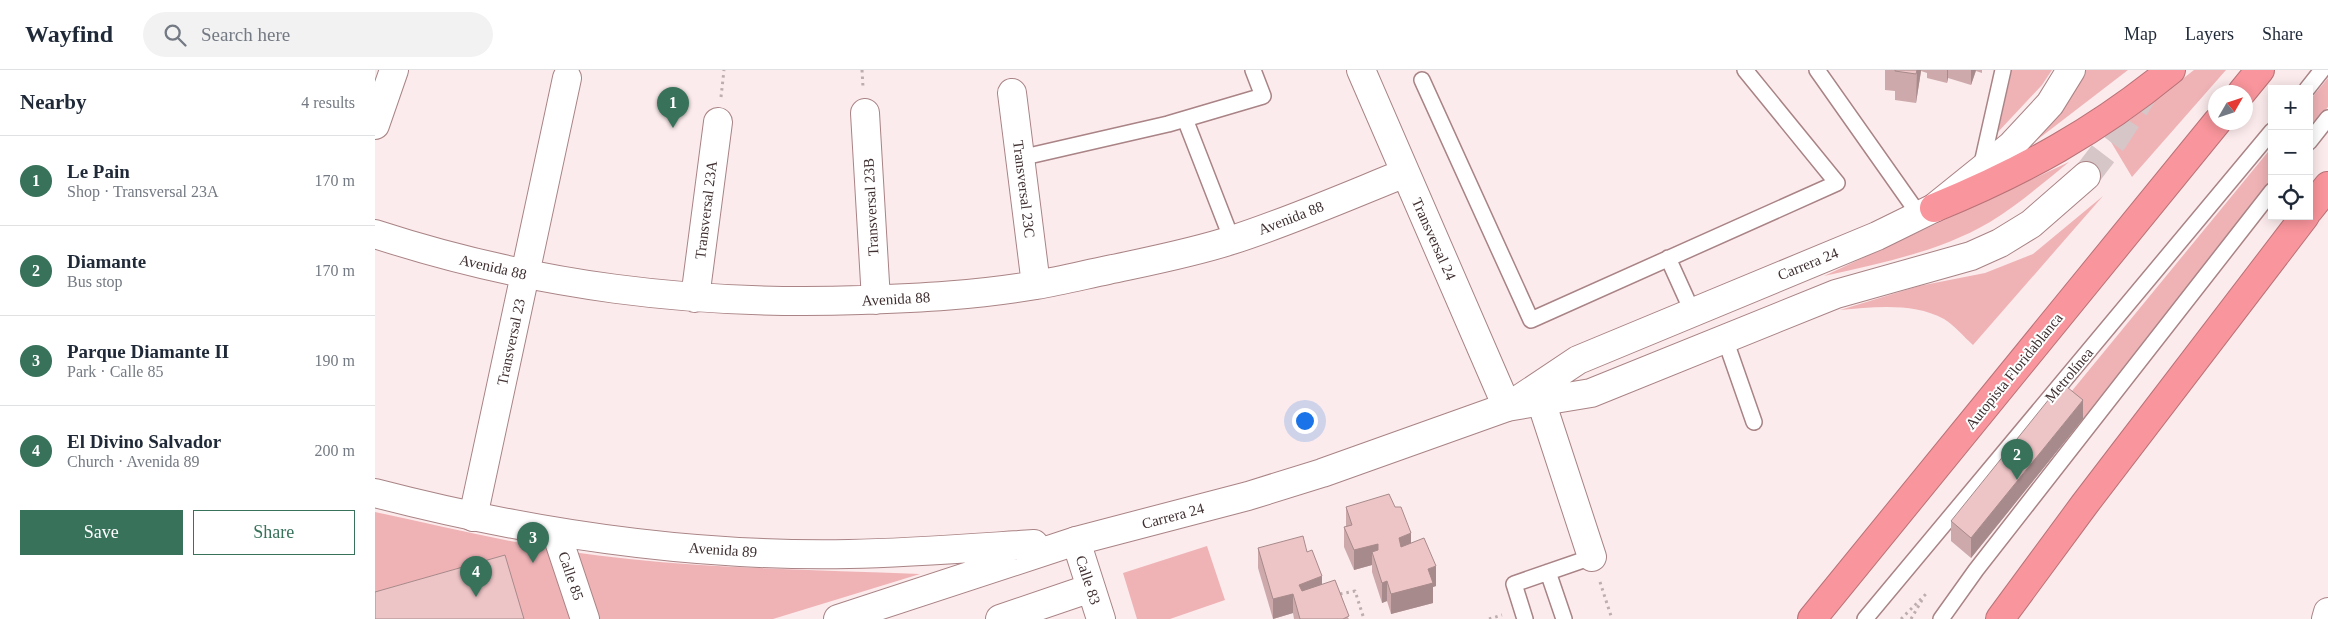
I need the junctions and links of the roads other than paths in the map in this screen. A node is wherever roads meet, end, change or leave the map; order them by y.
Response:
1 (394, 70) edge
2 (1253, 70) edge
3 (1361, 70) edge
4 (1745, 70) edge
5 (1817, 70) edge
6 (2003, 70) edge
7 (2071, 70) edge
8 (2171, 70) edge
9 (2260, 70) edge
10 (2322, 70) edge
11 (567, 78) dead end
12 (1422, 80) dead end
13 (2247, 85) edge
14 (2310, 85) edge
15 (1012, 93) dead end
16 (865, 113) dead end
17 (2328, 118) edge
18 (1185, 119) junction
19 (718, 122) dead end
20 (375, 125) edge
21 (2210, 130) edge
22 (2268, 136) edge
23 (2313, 137) edge
24 (1020, 158) junction
25 (1405, 173) junction
26 (1980, 173) junction
27 (2086, 176) tunnel mouth
28 (2328, 186) edge
29 (2268, 196) edge
30 (2313, 205) edge
31 (1927, 212) junction
32 (2302, 220) edge
33 (375, 234) edge
34 (1232, 240) junction
35 (1668, 258) junction
36 (525, 274) junction
37 (1036, 285) junction
38 (695, 298) junction
39 (876, 300) junction
40 (1692, 311) junction
41 (1725, 339) junction
42 (1541, 401) junction
43 (1507, 407) junction
44 (1754, 422) dead end
45 (375, 493) edge
46 (473, 517) junction
47 (556, 532) junction
48 (1075, 541) junction
49 (923, 552) junction
50 (1592, 557) joint
51 (1548, 572) junction
52 (933, 588) junction
53 (1091, 588) junction
54 (2328, 612) edge
55 (585, 619) edge
56 (838, 619) edge
57 (1000, 619) edge
58 (1101, 619) edge
59 (1525, 619) edge
60 (1564, 619) edge
61 (1812, 619) edge
62 (1865, 619) edge
63 (1941, 619) edge
64 (2000, 619) edge
65 (2326, 619) edge

1 - 20 street
2 - 18 lane
3 - 25 street, Transversal 24
4 - 35 lane
5 - 31 lane
6 - 26 lane
7 - 26 street, Carrera 24
8 - 31 highway
9 - 13 highway
10 - 14 lane
11 - 36 street, Transversal 23
12 - 35 lane
15 - 24 street, Transversal 23C
16 - 39 street, Transversal 23B
17 - 23 lane
18 - 24 lane
18 - 34 lane
19 - 38 street, Transversal 23A
21 - 61 highway, Autopista Floridablanca
22 - 62 lane, Metrolínea
24 - 37 street, Transversal 23C
25 - 34 street, Avenida 88
25 - 43 street, Transversal 24
26 - 31 street, Carrera 24
27 - 41 street, Carrera 24
28 - 30 highway
29 - 63 lane
31 - 40 street, Carrera 24
32 - 64 highway
33 - 36 street, Avenida 88
34 - 37 street, Avenida 88
35 - 40 lane
36 - 38 street, Avenida 88
36 - 46 street, Transversal 23
37 - 39 street, Avenida 88
38 - 39 street, Avenida 88
40 - 43 street, Carrera 24
41 - 42 street, Carrera 24
41 - 44 lane
42 - 43 street, Carrera 24
42 - 50 street
43 - 48 street, Carrera 24
45 - 46 street, Avenida 89
46 - 47 street, Avenida 89
47 - 49 street, Avenida 89
47 - 55 street, Calle 85
48 - 49 street, Avenida 89
48 - 52 street, Carrera 24
48 - 53 street, Calle 83
49 - 52 street
50 - 51 lane
51 - 59 lane
51 - 60 lane
52 - 56 street, Carrera 24
53 - 57 street
53 - 58 street, Calle 83
54 - 65 street

